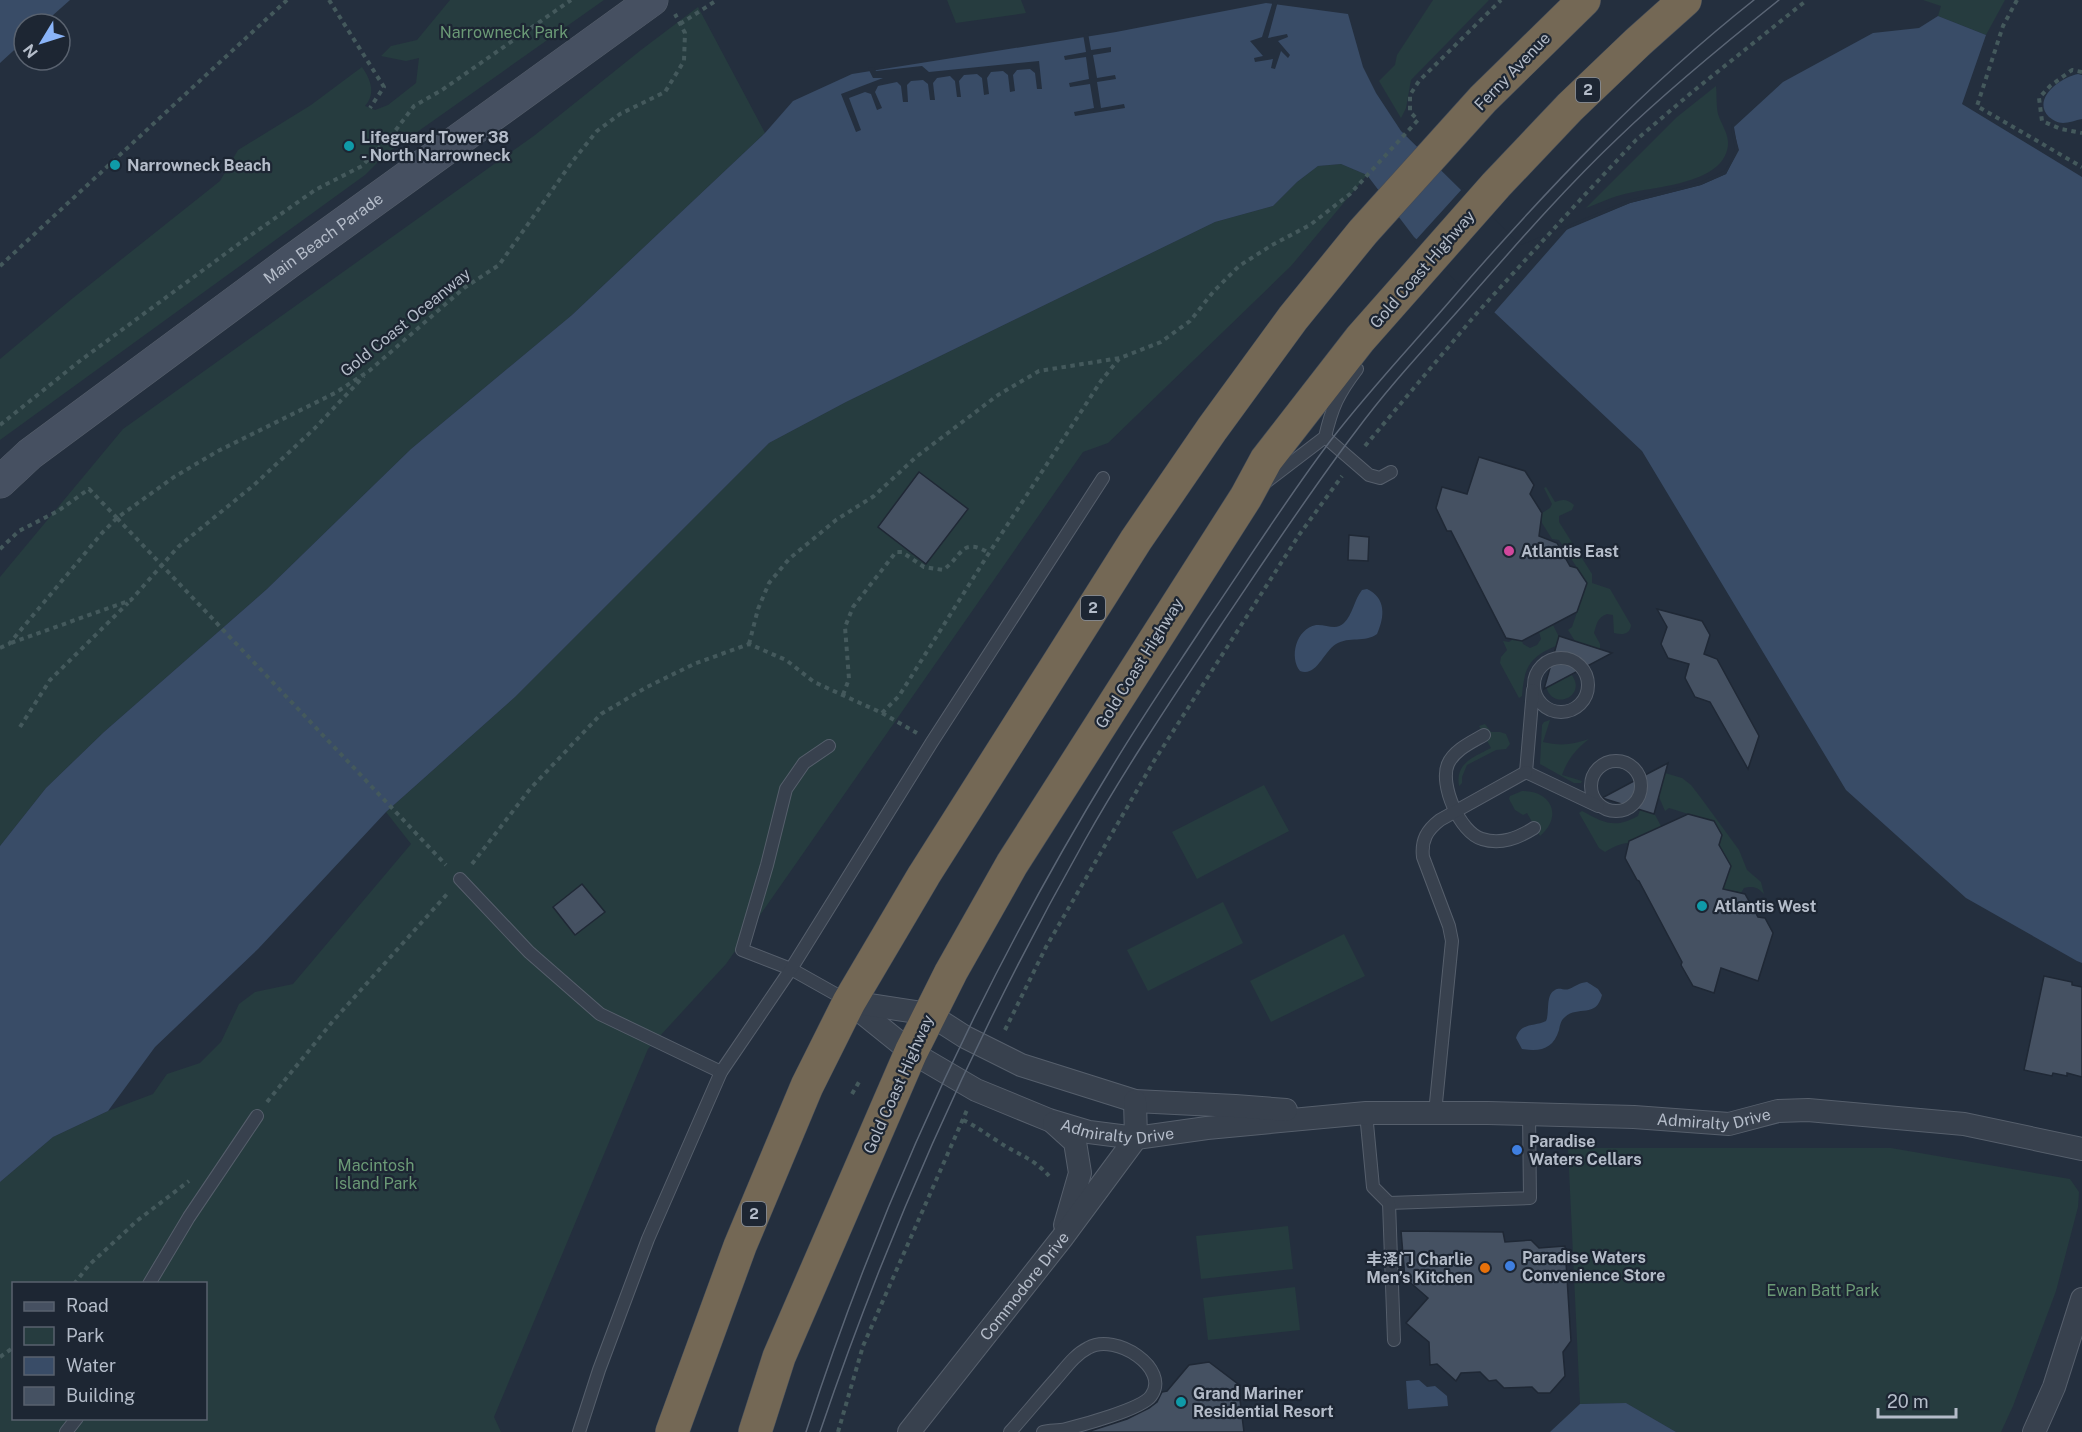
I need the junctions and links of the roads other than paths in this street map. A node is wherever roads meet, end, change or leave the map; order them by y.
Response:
1 (1584, 0) edge
2 (1685, 0) edge
3 (662, 4) edge
4 (1360, 339) junction
5 (1325, 437) junction
6 (1391, 472) dead end
7 (1103, 478) dead end
8 (0, 482) edge
9 (1246, 497) junction
10 (1534, 683) junction
11 (1484, 735) dead end
12 (829, 746) dead end
13 (1526, 772) junction
14 (1605, 809) junction
15 (1455, 811) junction
16 (1534, 828) dead end
17 (460, 879) road end
18 (791, 969) junction
19 (849, 1002) junction
20 (929, 1014) junction
21 (911, 1052) junction
22 (721, 1072) junction
23 (1136, 1101) junction
24 (1366, 1113) junction
25 (1435, 1113) junction
26 (1529, 1114) junction
27 (1342, 1115) junction
28 (257, 1116) road end
29 (1049, 1120) junction
30 (1136, 1138) junction
31 (2082, 1149) edge
32 (1389, 1203) junction
33 (1062, 1238) junction
34 (150, 1282) edge
35 (2082, 1299) edge
36 (1394, 1340) dead end
37 (75, 1420) edge
38 (66, 1432) edge
39 (579, 1432) edge
40 (672, 1432) edge
41 (755, 1432) edge
42 (909, 1432) edge
43 (1010, 1432) edge
44 (1043, 1432) edge
45 (2034, 1432) edge

1 - 19 highway, Ferny Avenue / 2
2 - 4 highway, Gold Coast Highway / 2
3 - 8 street, Main Beach Parade
4 - 5 lane
4 - 9 highway, Gold Coast Highway / 2
5 - 6 lane
5 - 9 lane
7 - 18 lane
9 - 20 highway, Gold Coast Highway / 2
10 - 10 lane
10 - 13 lane
11 - 15 lane
12 - 18 lane
13 - 14 lane
13 - 15 lane
14 - 14 lane
15 - 16 lane
15 - 25 lane
17 - 22 lane
18 - 19 lane
18 - 22 lane
19 - 20 street
19 - 21 street, Admiralty Drive
19 - 40 highway, 2
20 - 21 highway, Gold Coast Highway / 2
20 - 23 street, Admiralty Drive
21 - 29 street, Admiralty Drive
21 - 41 highway, Gold Coast Highway / 2
22 - 39 lane
23 - 27 street, Admiralty Drive
23 - 30 street
24 - 25 street, Admiralty Drive
24 - 27 street, Admiralty Drive
24 - 32 lane
25 - 26 street, Admiralty Drive
26 - 31 street, Admiralty Drive
26 - 32 lane
27 - 30 street, Admiralty Drive
28 - 34 lane
29 - 30 street, Admiralty Drive
29 - 33 street
30 - 33 street, Commodore Drive
32 - 36 lane
33 - 42 street, Commodore Drive
35 - 45 street
37 - 38 lane
43 - 44 lane

